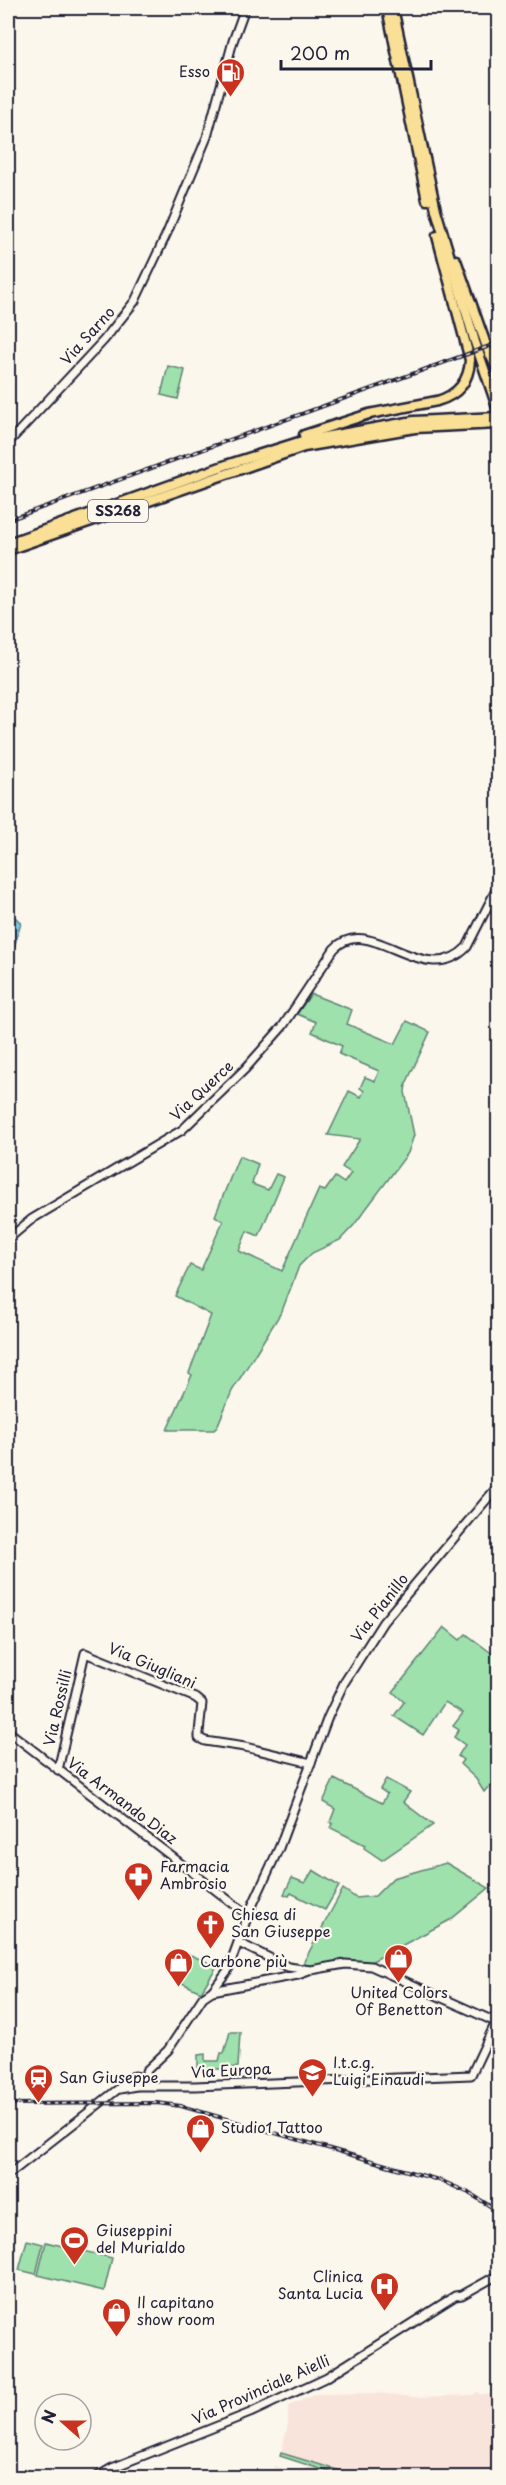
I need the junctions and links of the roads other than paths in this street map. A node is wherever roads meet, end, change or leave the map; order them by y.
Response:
1 (245, 8) edge
2 (381, 8) edge
3 (387, 8) edge
4 (393, 8) edge
5 (399, 72) junction
6 (428, 174) junction
7 (437, 236) junction
8 (475, 342) junction
9 (498, 370) edge
10 (498, 410) edge
11 (496, 420) edge
12 (8, 443) edge
13 (226, 465) junction
14 (8, 543) edge
15 (8, 550) edge
16 (498, 886) edge
17 (8, 1239) edge
18 (498, 1486) edge
19 (85, 1653) joint
20 (8, 1731) edge
21 (311, 1763) junction
22 (58, 1770) junction
23 (248, 1916) junction
24 (239, 1943) junction
25 (311, 1970) junction
26 (212, 1991) junction
27 (497, 2022) edge
28 (158, 2059) junction
29 (132, 2078) junction
30 (136, 2086) junction
31 (156, 2086) junction
32 (120, 2089) junction
33 (8, 2175) edge
34 (498, 2275) edge
35 (95, 2478) edge

1 - 12 street, Via Sarno
2 - 5 highway
3 - 5 highway
4 - 6 highway
5 - 7 highway
6 - 8 highway
6 - 9 highway
7 - 8 highway
7 - 13 highway
8 - 10 highway
11 - 13 highway, SS268
11 - 15 highway, SS268
13 - 14 highway, SS268
16 - 17 street, Via Querce
18 - 21 street, Via Pianillo
19 - 21 street, Via Giugliani
19 - 22 street, Via Rossilli
20 - 22 street, Via Armando Diaz
21 - 23 street, Via Pianillo
22 - 23 street, Via Armando Diaz
23 - 24 street, Via Pianillo
24 - 25 street
24 - 26 street, Via Pianillo
25 - 26 street
25 - 27 street
26 - 28 street, Via Pianillo
27 - 31 street, Via Europa
28 - 29 street
28 - 31 street
29 - 30 street
29 - 32 street
30 - 31 street, Via Europa
30 - 32 street, Via Europa
32 - 33 street
34 - 35 street, Via Provinciale Aielli

